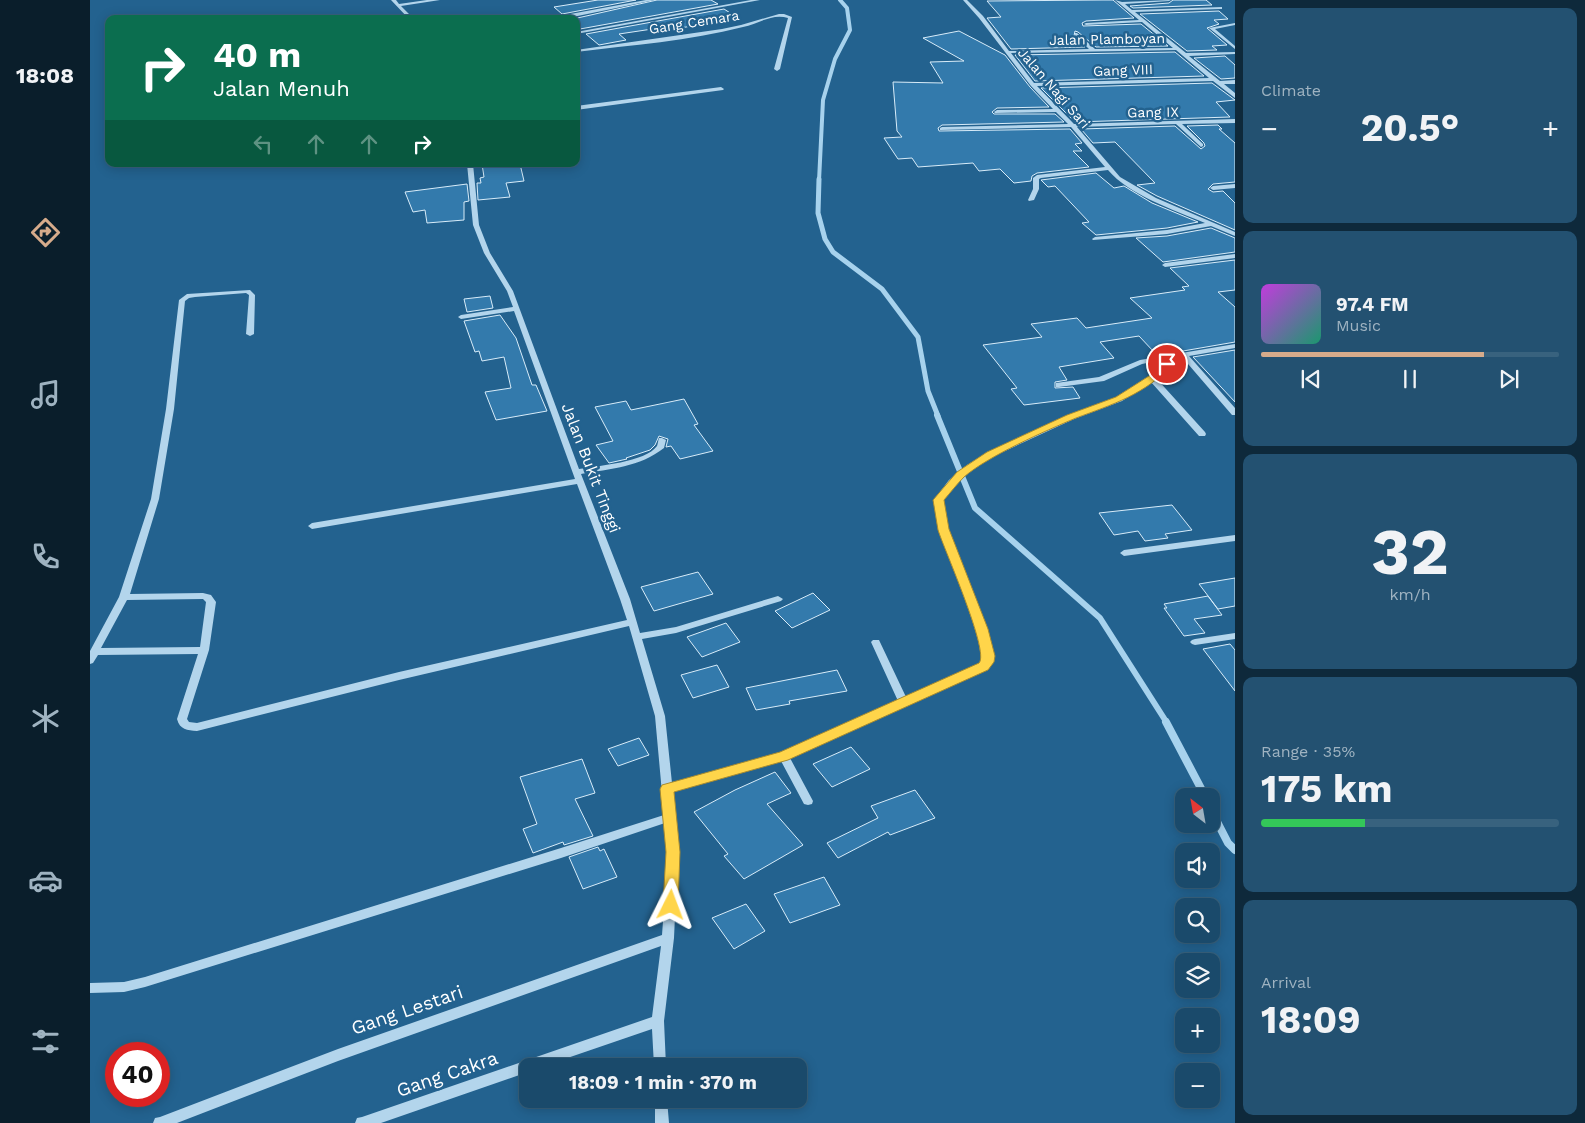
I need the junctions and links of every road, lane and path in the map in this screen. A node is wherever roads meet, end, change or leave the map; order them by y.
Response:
1 (393, 0) edge
2 (438, 0) edge
3 (653, 0) edge
4 (758, 0) edge
5 (965, 0) edge
6 (1169, 0) edge
7 (1119, 1) edge
8 (398, 5) junction
9 (1220, 8) dead end
10 (1131, 11) junction
11 (408, 15) edge
12 (570, 15) edge
13 (1143, 21) junction
14 (1086, 24) dead end
15 (1235, 24) edge
16 (580, 32) edge
17 (1077, 34) dead end
18 (1235, 48) edge
19 (1177, 49) junction
20 (580, 50) edge
21 (1093, 50) junction
22 (1008, 52) junction
23 (1235, 53) edge
24 (1185, 55) junction
25 (777, 69) dead end
26 (1214, 79) junction
27 (1234, 80) edge
28 (1219, 83) junction
29 (1033, 85) junction
30 (721, 89) dead end
31 (1235, 96) edge
32 (580, 107) edge
33 (1058, 110) junction
34 (997, 112) dead end
35 (1200, 121) dead end
36 (1179, 124) junction
37 (1072, 125) junction
38 (942, 129) dead end
39 (1201, 145) dead end
40 (470, 167) edge
41 (1108, 168) junction
42 (1235, 186) edge
43 (1213, 188) dead end
44 (1031, 200) dead end
45 (1212, 224) junction
46 (1235, 234) edge
47 (1095, 239) dead end
48 (1235, 256) edge
49 (1165, 265) dead end
50 (516, 309) junction
51 (461, 317) dead end
52 (250, 334) dead end
53 (1235, 346) edge
54 (1179, 355) junction
55 (1152, 378) junction
56 (1059, 385) dead end
57 (1235, 413) edge
58 (1202, 434) dead end
59 (662, 440) dead end
60 (576, 472) junction
61 (579, 481) junction
62 (312, 526) dead end
63 (1235, 538) edge
64 (1124, 553) dead end
65 (124, 597) junction
66 (778, 599) dead end
67 (633, 622) junction
68 (1235, 636) edge
69 (637, 637) junction
70 (876, 642) dead end
71 (1195, 642) dead end
72 (204, 650) junction
73 (92, 656) edge
74 (904, 703) junction
75 (784, 756) junction
76 (667, 789) junction
77 (808, 801) dead end
78 (670, 817) junction
79 (668, 938) junction
80 (90, 988) edge
81 (658, 1021) junction
82 (660, 1058) edge
83 (661, 1108) edge
84 (160, 1123) edge
85 (362, 1123) edge
86 (662, 1123) edge

1 - 8 street
2 - 8 street
3 - 12 street
4 - 16 street
5 - 22 street, Jalan Nagi Sari
6 - 7 street
7 - 10 street
8 - 11 street
9 - 10 street
10 - 13 street
13 - 14 street
13 - 19 street
15 - 18 street
17 - 21 street
19 - 21 street, Jalan Plamboyan
19 - 24 street
20 - 25 street, Gang Cemara
21 - 22 street, Jalan Plamboyan
22 - 29 street, Jalan Nagi Sari
23 - 24 street
24 - 26 street
26 - 28 street
26 - 29 street, Gang VIII
27 - 28 street
28 - 31 street
29 - 33 street, Jalan Nagi Sari
30 - 32 street
33 - 34 street
33 - 37 street, Jalan Nagi Sari
35 - 36 street, Gang IX
36 - 37 street, Gang IX
36 - 39 street
37 - 38 street, Gang IX
37 - 41 street, Jalan Nagi Sari
40 - 50 street, Jalan Bukit Tinggi
41 - 44 street
41 - 45 street, Jalan Nagi Sari
42 - 43 street
45 - 46 street, Jalan Nagi Sari
45 - 47 street
48 - 49 street
50 - 51 street
50 - 60 street, Jalan Bukit Tinggi
52 - 65 street
53 - 54 street
54 - 55 street
54 - 56 street
54 - 57 street
55 - 58 street
55 - 74 street
59 - 60 street
60 - 61 street, Jalan Bukit Tinggi
61 - 62 street
61 - 67 street, Jalan Bukit Tinggi
63 - 64 street
65 - 72 street
65 - 73 street
66 - 69 street
67 - 69 street, Jalan Bukit Tinggi
67 - 72 street
68 - 71 street
69 - 76 street, Jalan Bukit Tinggi
70 - 74 street
72 - 73 street
74 - 75 street
75 - 76 street
75 - 77 street
76 - 78 street, Jalan Bukit Tinggi
78 - 79 street, Jalan Bukit Tinggi
78 - 80 street
79 - 81 street, Jalan Bukit Tinggi
79 - 84 street, Gang Lestari
81 - 82 street, Jalan Bukit Tinggi
81 - 85 street, Gang Cakra
83 - 86 street

